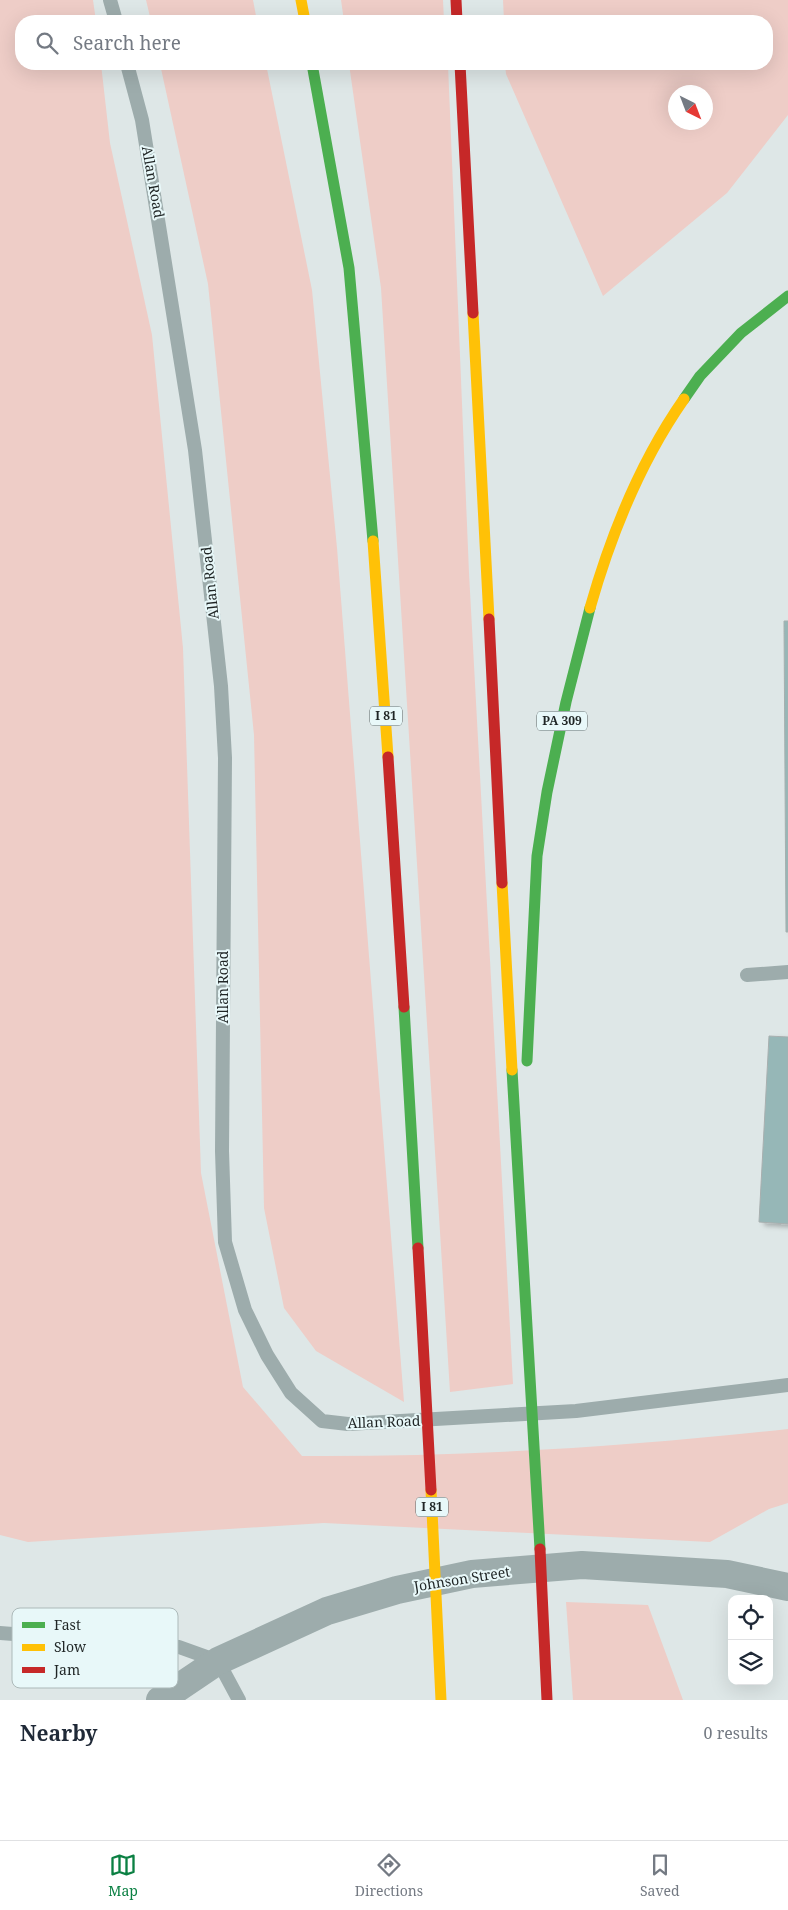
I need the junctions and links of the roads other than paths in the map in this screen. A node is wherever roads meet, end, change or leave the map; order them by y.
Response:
1 (110, 0) edge
2 (301, 0) edge
3 (456, 0) edge
4 (114, 15) edge
5 (304, 15) edge
6 (457, 15) edge
7 (129, 70) edge
8 (313, 70) edge
9 (460, 70) edge
10 (788, 296) edge
11 (788, 972) edge
12 (747, 975) dead end
13 (526, 1074) dead end
14 (525, 1094) dead end
15 (519, 1212) junction
16 (788, 1385) edge
17 (788, 1587) edge
18 (178, 1647) edge
19 (218, 1660) junction
20 (177, 1688) edge
21 (178, 1688) edge
22 (160, 1700) edge
23 (240, 1700) edge
24 (441, 1700) edge
25 (547, 1700) edge

1 - 4 lane
2 - 5 highway
3 - 6 highway
7 - 16 lane, Allan Road
8 - 24 highway, I 81
9 - 15 highway
10 - 13 highway, PA 309
11 - 12 lane
14 - 15 highway
15 - 25 highway
17 - 19 street, Johnson Street
18 - 19 lane
19 - 21 street, Johnson Street
19 - 23 lane
20 - 22 street, Johnson Street

